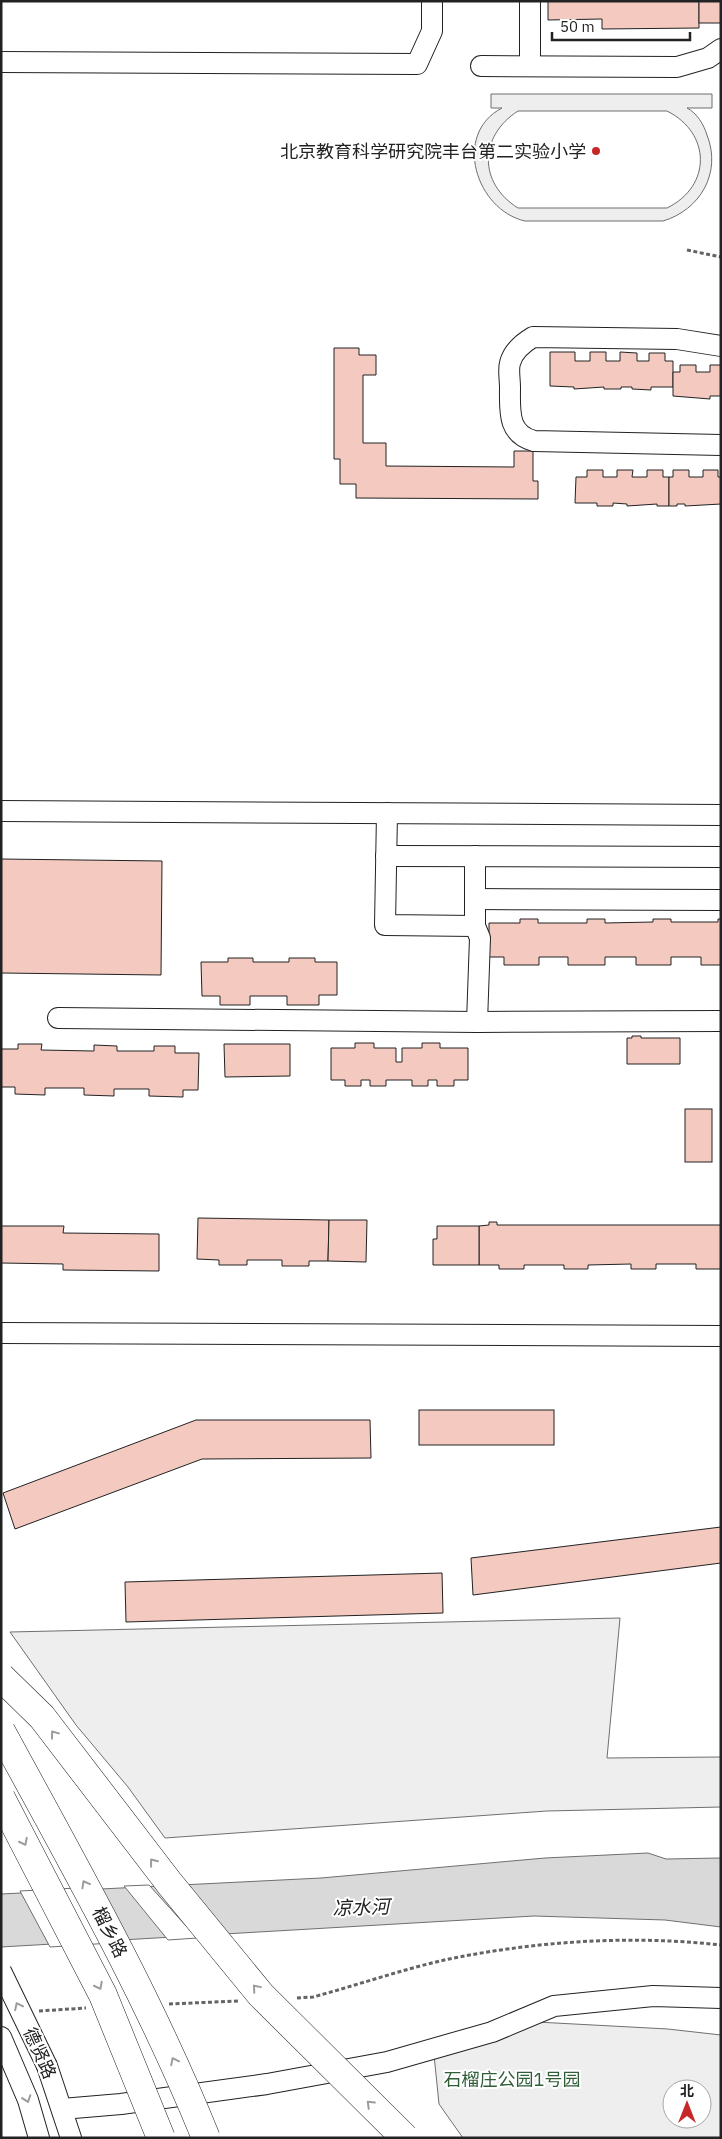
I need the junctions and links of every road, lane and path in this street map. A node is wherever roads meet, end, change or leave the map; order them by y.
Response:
1 (432, 1) edge
2 (530, 1) edge
3 (721, 49) edge
4 (1, 62) edge
5 (481, 66) dead end
6 (530, 66) junction
7 (686, 250) dead end
8 (721, 258) edge
9 (721, 346) edge
10 (721, 445) edge
11 (1, 811) edge
12 (387, 813) junction
13 (721, 815) edge
14 (386, 856) junction
15 (475, 856) junction
16 (721, 857) edge
17 (475, 899) junction
18 (721, 900) edge
19 (475, 926) junction
20 (58, 1018) dead end
21 (721, 1021) edge
22 (477, 1022) junction
23 (1, 1333) edge
24 (721, 1336) edge
25 (1, 1677) edge
26 (1, 1731) edge
27 (1, 1798) edge
28 (721, 1945) edge
29 (1, 1971) edge
30 (294, 1998) dead end
31 (721, 1998) edge
32 (245, 2001) dead end
33 (167, 2004) dead end
34 (89, 2008) dead end
35 (30, 2011) dead end
36 (1, 2037) edge
37 (62, 2109) junction
38 (39, 2138) edge
39 (71, 2138) edge
40 (161, 2138) edge
41 (206, 2138) edge
42 (405, 2138) edge

1 - 4 street
2 - 6 street
3 - 6 street
5 - 6 street
7 - 8 path
9 - 10 street
11 - 12 street
12 - 13 street
12 - 14 street
14 - 15 street
14 - 19 street
15 - 16 street
15 - 17 street
17 - 18 street
17 - 19 street
19 - 22 street
20 - 22 street
21 - 22 street
23 - 24 street
42 -> 25 highway, bridge
41 -> 26 highway, 榴乡路, bridge
27 -> 40 highway, 榴乡路, bridge
28 - 30 path
37 -> 29 street, 德贤路, bridge
31 - 37 street
32 - 33 path
34 - 35 path
36 -> 38 street
37 - 39 street, 德贤路

